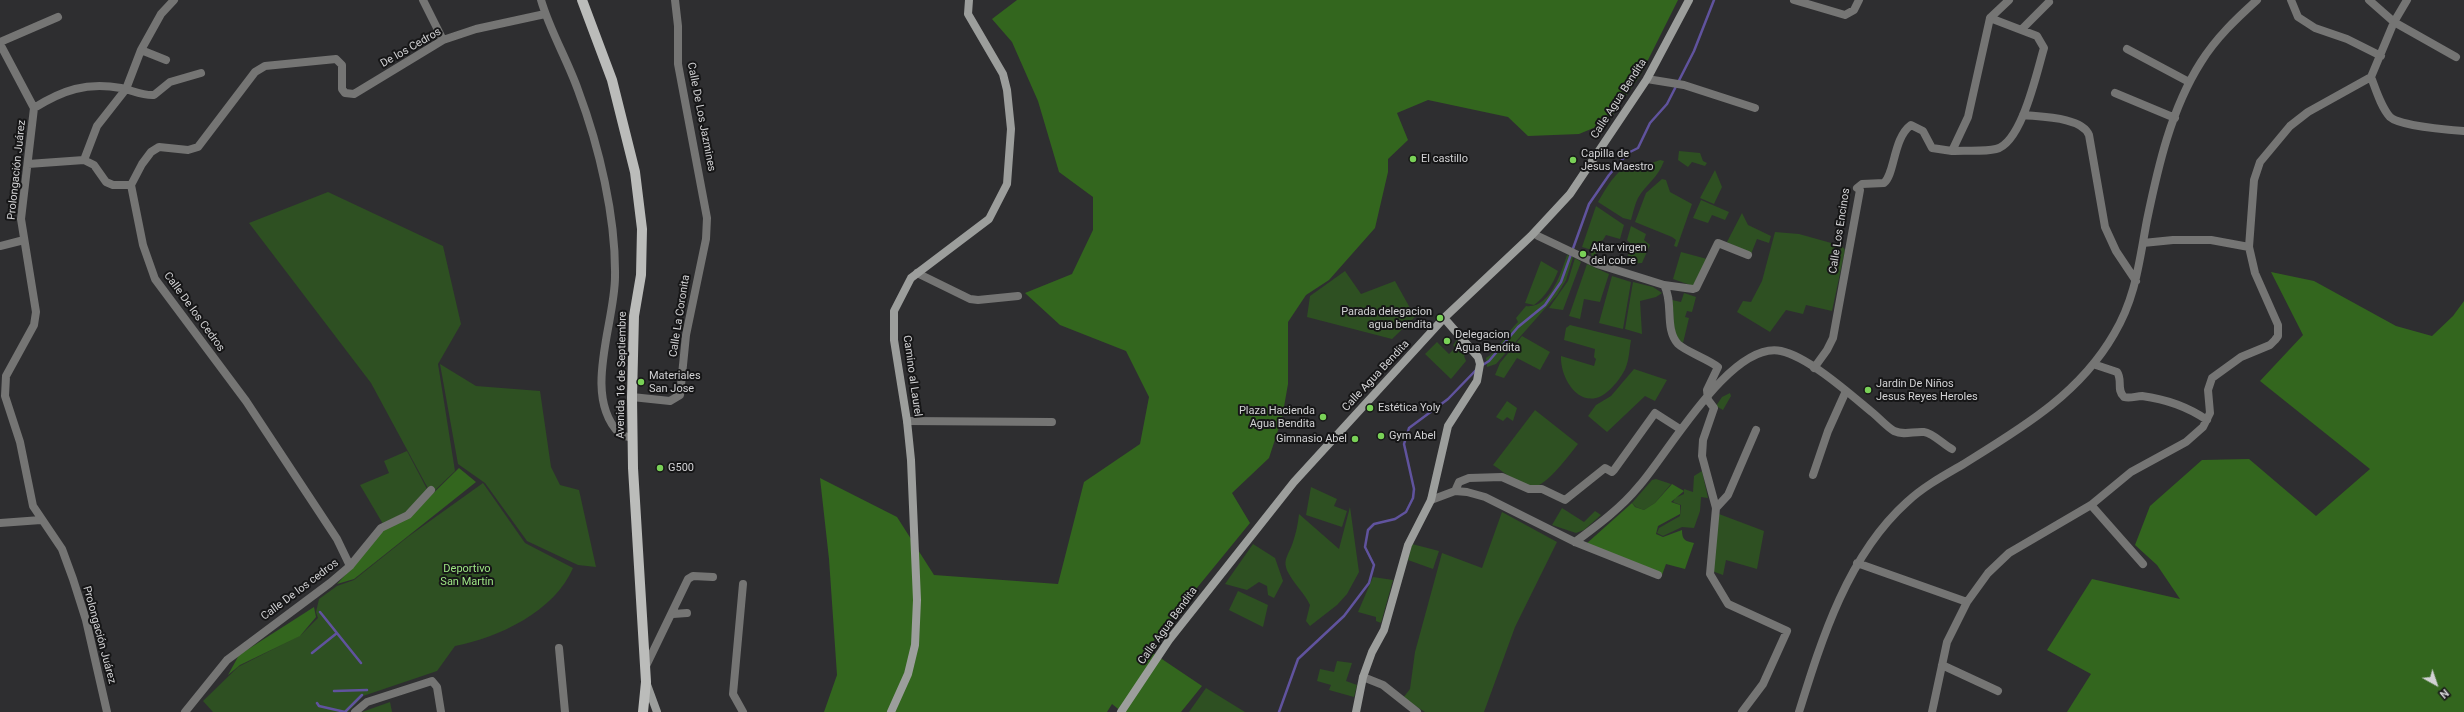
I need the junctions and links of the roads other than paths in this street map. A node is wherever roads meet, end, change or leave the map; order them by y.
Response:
1 (174, 0) edge
2 (423, 0) edge
3 (541, 0) edge
4 (582, 0) edge
5 (676, 0) edge
6 (969, 0) edge
7 (1689, 0) edge
8 (1794, 0) edge
9 (1859, 0) edge
10 (2009, 0) edge
11 (2257, 0) edge
12 (2291, 0) edge
13 (2368, 0) edge
14 (2407, 0) edge
15 (2049, 2) dead end
16 (545, 14) junction
17 (58, 17) dead end
18 (1990, 18) junction
19 (2394, 22) junction
20 (2022, 29) junction
21 (443, 40) junction
22 (0, 43) edge
23 (141, 50) junction
24 (2127, 50) dead end
25 (2381, 56) junction
26 (2456, 57) dead end
27 (166, 60) dead end
28 (202, 73) dead end
29 (1647, 78) junction
30 (2371, 78) junction
31 (2189, 82) junction
32 (126, 89) junction
33 (2115, 93) dead end
34 (34, 108) junction
35 (1755, 108) dead end
36 (2024, 115) junction
37 (2175, 118) junction
38 (2464, 131) edge
39 (1952, 151) junction
40 (84, 160) junction
41 (28, 164) junction
42 (131, 185) junction
43 (1538, 236) dead end
44 (706, 239) joint
45 (24, 240) junction
46 (2143, 243) junction
47 (0, 246) edge
48 (2249, 247) junction
49 (1748, 255) dead end
50 (917, 273) junction
51 (2136, 281) junction
52 (1664, 285) junction
53 (1018, 296) dead end
54 (1444, 318) junction
55 (2093, 364) junction
56 (1814, 368) junction
57 (1846, 391) junction
58 (1708, 396) junction
59 (632, 397) junction
60 (2207, 420) junction
61 (908, 421) junction
62 (1052, 422) dead end
63 (1680, 429) junction
64 (1756, 430) dead end
65 (632, 438) junction
66 (1952, 449) dead end
67 (1813, 476) dead end
68 (431, 490) dead end
69 (1455, 491) junction
70 (1431, 500) junction
71 (2091, 505) junction
72 (1716, 508) junction
73 (41, 520) junction
74 (0, 523) edge
75 (1575, 542) junction
76 (1857, 563) junction
77 (2143, 564) dead end
78 (350, 566) junction
79 (1658, 575) dead end
80 (713, 577) dead end
81 (743, 584) dead end
82 (1967, 602) junction
83 (673, 614) junction
84 (687, 614) dead end
85 (559, 648) dead end
86 (1942, 665) junction
87 (645, 668) junction
88 (1363, 677) junction
89 (646, 682) junction
90 (1998, 691) dead end
91 (107, 712) edge
92 (185, 712) edge
93 (355, 712) edge
94 (441, 712) edge
95 (565, 712) edge
96 (643, 712) edge
97 (657, 712) edge
98 (743, 712) edge
99 (891, 712) edge
100 (1121, 712) edge
101 (1356, 712) edge
102 (1417, 712) edge
103 (1743, 712) edge
104 (1799, 712) edge
105 (1932, 712) edge

1 - 23 street
2 - 21 street
3 - 16 street
4 - 59 main road, Avenida 16 de Septiembre
5 - 44 street, Calle De Los Jazmines
6 - 50 main road, Camino al Laurel
7 - 29 main road, Calle Agua Bendita
8 - 9 street
10 - 18 street
11 - 31 street
12 - 25 street
13 - 19 street
14 - 19 street
15 - 20 street
16 - 21 street, De los Cedros
16 - 65 street
17 - 22 street
18 - 20 street
18 - 39 street
19 - 25 street
19 - 26 street
20 - 36 street
21 - 42 street, De los Cedros
22 - 34 street, Prolongación Juárez
23 - 27 street
23 - 32 street
24 - 31 street
25 - 30 street
28 - 32 street
29 - 35 street
29 - 54 main road, Calle Agua Bendita
30 - 38 street
30 - 48 street
31 - 37 street
32 - 34 street
32 - 40 street
33 - 37 street
34 - 41 street, Prolongación Juárez
36 - 39 street
36 - 51 street
37 - 46 street
39 - 56 street, Calle Los Encinos
40 - 41 street
40 - 42 street
41 - 45 street, Prolongación Juárez
42 - 78 street, Calle De los Cedros
43 - 52 street
44 - 59 street, Calle La Coronita
45 - 47 street
45 - 73 street, Prolongación Juárez
46 - 48 street
46 - 51 street
48 - 60 street
49 - 52 street
50 - 53 street
50 - 61 main road, Camino al Laurel
51 - 55 street
52 - 58 street
54 - 70 main road
54 - 100 main road, Calle Agua Bendita
55 - 60 street
55 - 76 street
56 - 57 street
56 - 58 street
57 - 66 street
57 - 67 street
58 - 63 street
58 - 72 street
59 - 65 main road, Avenida 16 de Septiembre
60 - 71 street
61 - 62 street
61 - 99 main road, Camino al Laurel
63 - 69 street
63 - 75 street
64 - 72 street
65 - 87 main road, Avenida 16 de Septiembre
68 - 78 street, Calle De los cedros
69 - 70 street
69 - 75 street
70 - 88 main road
71 - 77 street
71 - 82 street
72 - 103 street
73 - 74 street
73 - 91 street, Prolongación Juárez
75 - 79 street
76 - 82 street
76 - 104 street
78 - 92 street, Calle De los cedros
80 - 83 street
81 - 98 street
82 - 86 street
83 - 84 street
83 - 87 street
85 - 95 street
86 - 90 street
86 - 105 street
87 - 89 main road, Avenida 16 de Septiembre
88 - 101 main road
88 - 102 street
89 - 96 main road, Avenida 16 de Septiembre
89 - 97 main road
93 - 94 street

